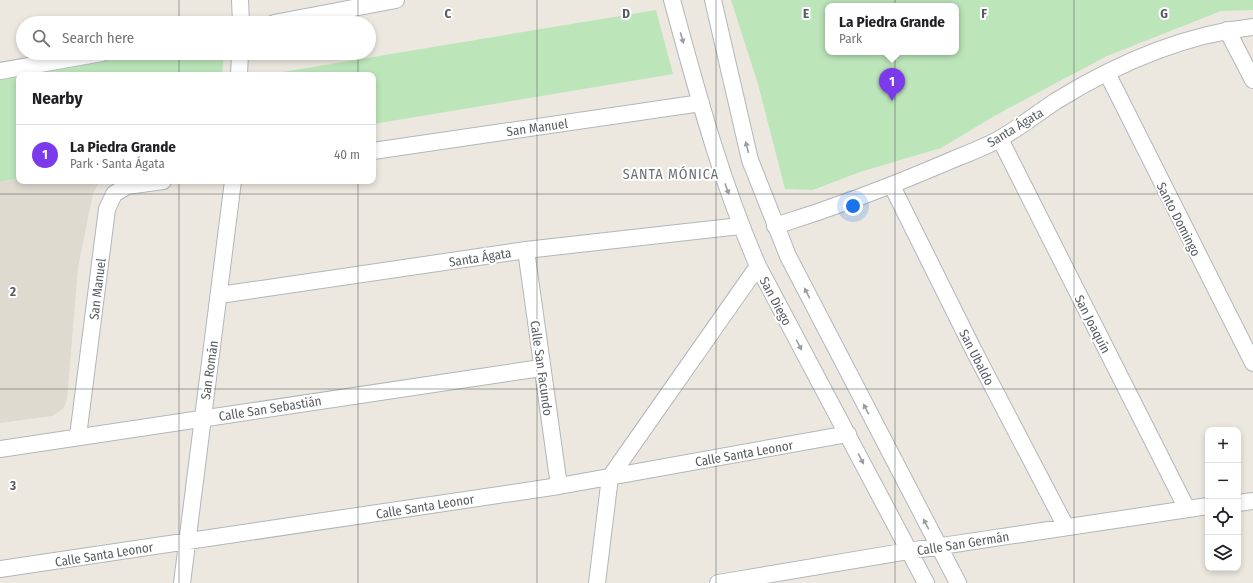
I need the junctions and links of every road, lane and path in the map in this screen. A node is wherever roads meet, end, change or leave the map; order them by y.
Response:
1 (240, 0) edge
2 (396, 0) edge
3 (672, 0) edge
4 (713, 0) edge
5 (241, 16) edge
6 (311, 16) edge
7 (1253, 27) edge
8 (1227, 30) junction
9 (62, 60) edge
10 (240, 60) edge
11 (0, 71) edge
12 (239, 72) edge
13 (1107, 73) junction
14 (1253, 80) edge
15 (701, 103) junction
16 (1000, 138) junction
17 (376, 151) edge
18 (141, 184) edge
19 (234, 184) edge
20 (892, 186) junction
21 (740, 226) junction
22 (775, 226) junction
23 (526, 250) junction
24 (758, 266) junction
25 (220, 295) junction
26 (1253, 363) edge
27 (541, 368) junction
28 (203, 418) junction
29 (848, 434) junction
30 (78, 436) junction
31 (0, 449) edge
32 (610, 477) junction
33 (559, 486) junction
34 (1253, 501) edge
35 (1241, 503) edge
36 (1205, 506) edge
37 (1187, 509) junction
38 (1066, 527) junction
39 (188, 541) junction
40 (938, 547) junction
41 (908, 551) junction
42 (0, 569) edge
43 (182, 583) edge
44 (597, 583) edge
45 (718, 583) edge
46 (926, 583) edge
47 (958, 583) edge

1 - 5 street
2 - 6 street
3 -> 15 street, San Diego
22 -> 4 street
7 - 8 street, Santa Ágata
8 - 13 street, Santa Ágata
8 - 14 street
9 - 11 street
10 - 12 street
13 - 16 street, Santa Ágata
13 - 26 street, Santo Domingo
15 - 17 street, San Manuel
15 -> 21 street, San Diego
16 - 20 street, Santa Ágata
16 - 37 street, San Joaquín
18 - 30 street, San Manuel
19 - 25 street, San Román
20 - 22 street, Santa Ágata
20 - 38 street, San Ubaldo
21 - 23 street, Santa Ágata
21 - 24 street, San Diego
40 -> 22 street
23 - 25 street, Santa Ágata
23 - 27 street, Calle San Facundo
24 -> 29 street, San Diego
24 - 32 street
25 - 28 street, San Román
27 - 28 street, Calle San Sebastián
27 - 33 street, Calle San Facundo
28 - 30 street, Calle San Sebastián
28 - 39 street, San Román
29 - 32 street, Calle Santa Leonor
29 -> 41 street, San Diego
30 - 31 street, Calle San Sebastián
32 - 33 street, Calle Santa Leonor
32 - 44 street
33 - 39 street, Calle Santa Leonor
34 - 35 street
36 - 37 street, Calle San Germán
37 - 38 street, Calle San Germán
38 - 40 street, Calle San Germán
39 - 42 street, Calle Santa Leonor
39 - 43 street, San Román
40 - 41 street, Calle San Germán
40 - 47 street
41 - 45 street, Calle San Germán
41 - 46 street, San Diego

